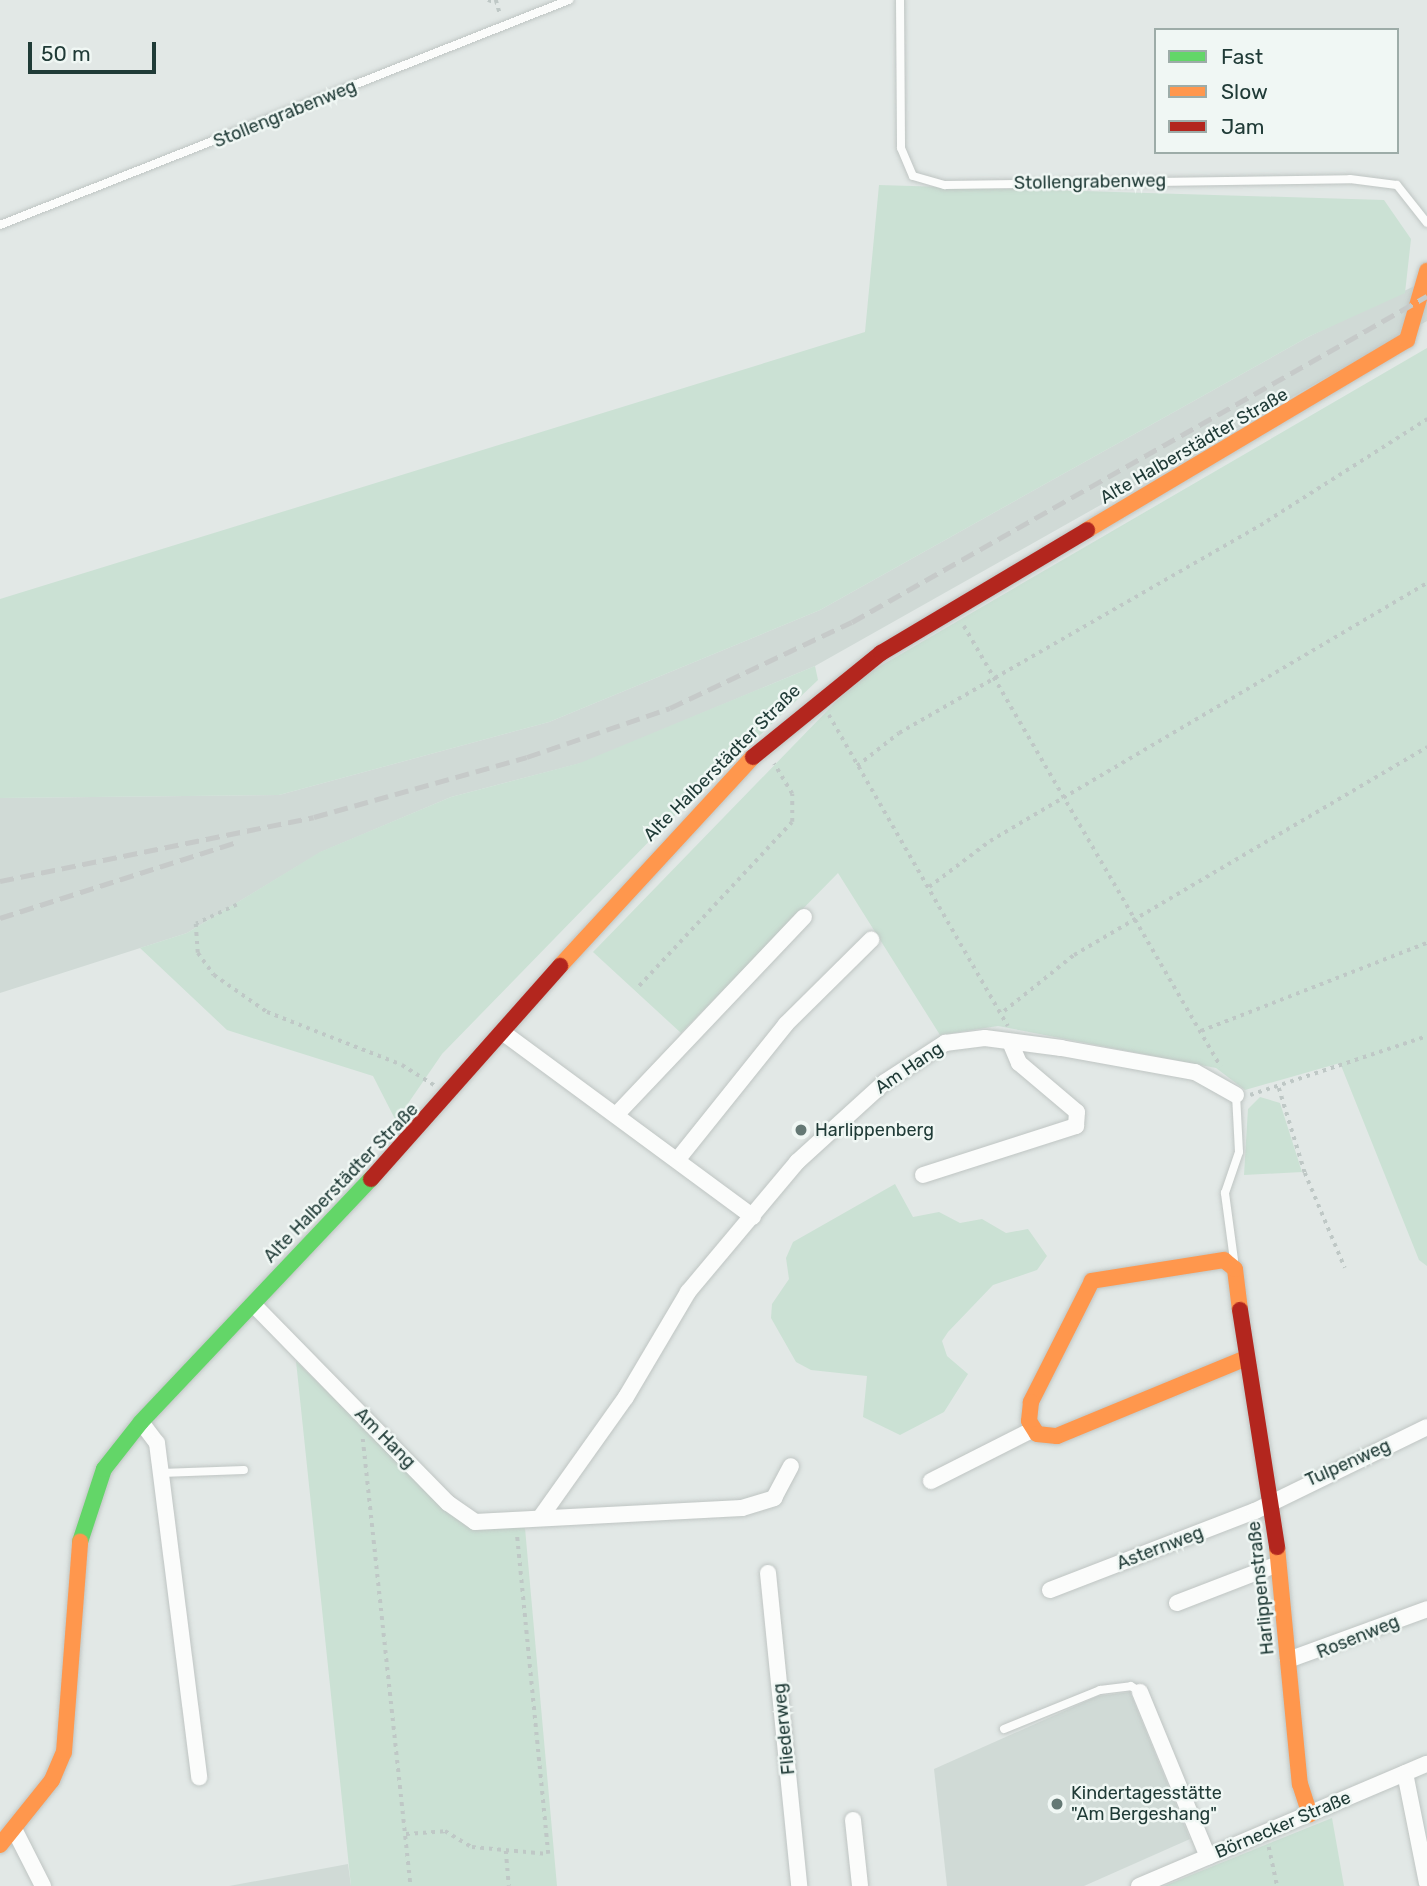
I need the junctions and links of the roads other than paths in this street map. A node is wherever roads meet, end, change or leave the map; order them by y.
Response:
1 (569, 0) edge
2 (900, 0) edge
3 (1427, 223) edge
4 (0, 225) edge
5 (1427, 271) edge
6 (804, 917) dead end
7 (871, 940) dead end
8 (505, 1034) junction
9 (1010, 1042) junction
10 (1237, 1095) joint
11 (616, 1115) junction
12 (678, 1159) junction
13 (923, 1175) dead end
14 (754, 1217) junction
15 (1235, 1269) junction
16 (253, 1304) junction
17 (1246, 1358) junction
18 (141, 1422) junction
19 (1427, 1427) edge
20 (1032, 1430) junction
21 (791, 1466) dead end
22 (244, 1469) dead end
23 (161, 1473) junction
24 (931, 1481) dead end
25 (1270, 1502) junction
26 (540, 1518) junction
27 (1278, 1564) junction
28 (768, 1573) dead end
29 (1050, 1590) dead end
30 (1177, 1603) dead end
31 (1427, 1609) edge
32 (1288, 1660) junction
33 (1140, 1692) joint
34 (1004, 1729) dead end
35 (1427, 1764) edge
36 (1405, 1773) junction
37 (199, 1777) dead end
38 (1310, 1814) junction
39 (853, 1820) dead end
40 (14, 1829) junction
41 (0, 1845) edge
42 (1208, 1857) junction
43 (1427, 1883) edge
44 (43, 1886) edge
45 (799, 1886) edge
46 (860, 1886) edge
47 (1139, 1886) edge

1 - 4 lane, Stollengrabenweg
2 - 3 lane, Stollengrabenweg
5 - 8 street, Alte Halberstädter Straße
6 - 11 street
7 - 12 street
8 - 11 street
8 - 16 street, Alte Halberstädter Straße
9 - 10 street
9 - 13 street
9 - 14 street, Am Hang
10 - 15 lane
11 - 12 street
12 - 14 street
14 - 26 street, Am Hang
15 - 17 street, Harlippenstraße
15 - 20 street
16 - 18 street, Alte Halberstädter Straße
16 - 26 street, Am Hang
17 - 20 street
17 - 25 street, Harlippenstraße
18 - 23 street
18 - 40 street, Alte Halberstädter Straße
19 - 25 street, Tulpenweg
20 - 24 street
21 - 26 street, Am Hang
22 - 23 lane
23 - 37 street
25 - 27 street, Harlippenstraße
25 - 29 street, Asternweg
27 - 30 street
27 - 32 street, Harlippenstraße
28 - 45 street, Fliederweg
31 - 32 street, Rosenweg
32 - 38 street, Harlippenstraße
33 - 34 lane
33 - 42 street
35 - 36 street, Börnecker Straße
36 - 38 street, Börnecker Straße
36 - 43 street
38 - 42 street, Börnecker Straße
39 - 46 street
40 - 41 street, Alte Halberstädter Straße
40 - 44 street
42 - 47 street, Börnecker Straße

